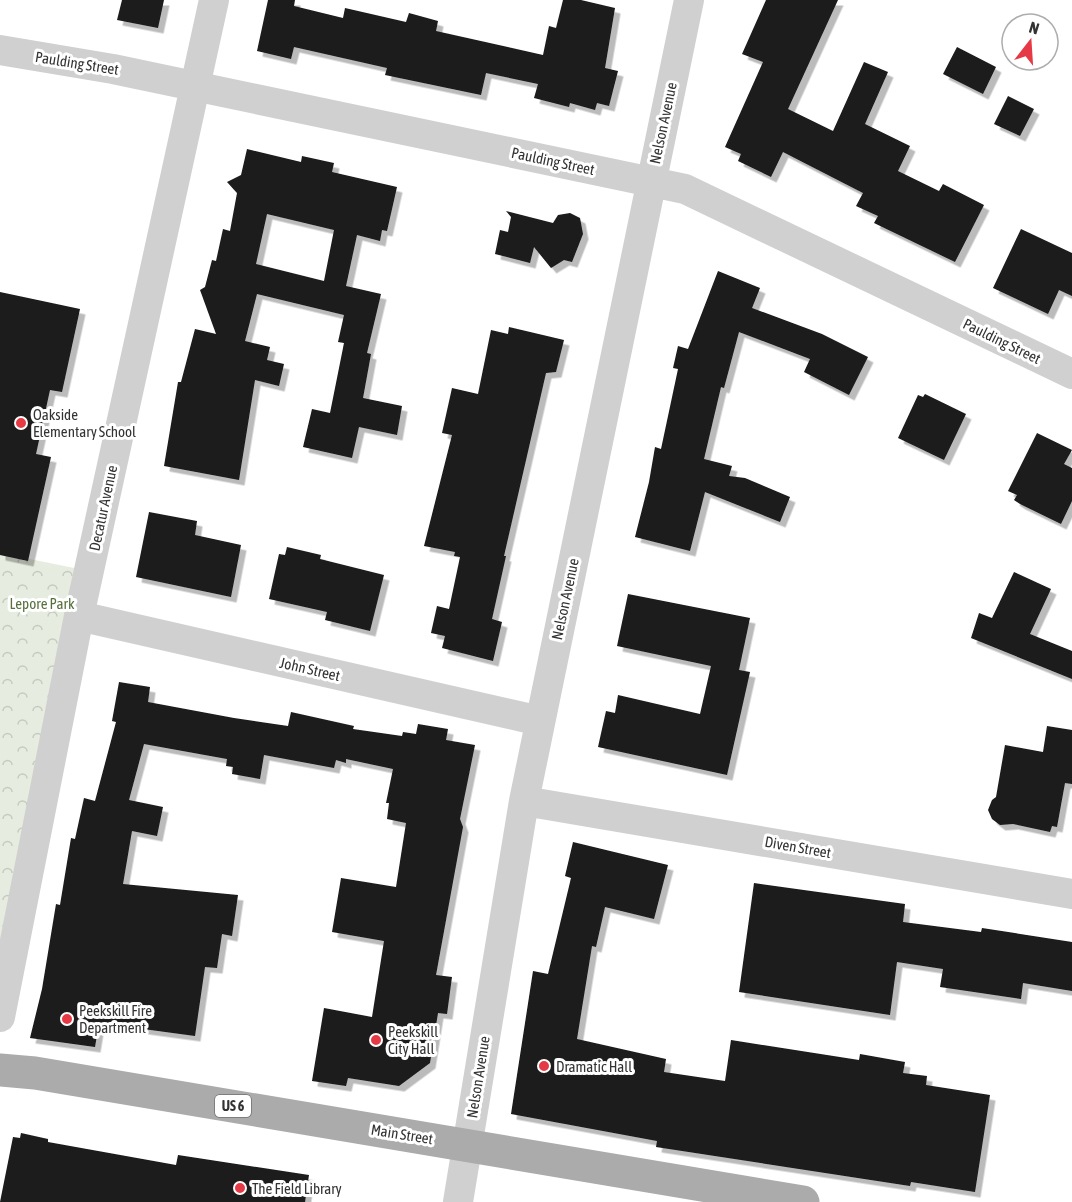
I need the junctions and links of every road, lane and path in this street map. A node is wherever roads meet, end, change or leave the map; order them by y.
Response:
1 (214, 0) edge
2 (690, 0) edge
3 (0, 50) edge
4 (196, 86) junction
5 (651, 181) junction
6 (1072, 374) edge
7 (79, 616) junction
8 (540, 721) junction
9 (524, 801) junction
10 (1072, 894) edge
11 (0, 1017) edge
12 (0, 1070) edge
13 (466, 1145) junction
14 (458, 1202) edge
15 (803, 1202) edge

1 - 4 street, Decatur Avenue
2 - 5 street, Nelson Avenue
3 - 4 street, Paulding Street
4 - 5 street, Paulding Street
4 - 7 street, Decatur Avenue
5 - 6 street, Paulding Street
5 - 8 street, Nelson Avenue
7 - 8 street, John Street
7 - 11 street, Decatur Avenue
8 - 9 street, Nelson Avenue
9 - 10 street, Diven Street
9 - 13 street, Nelson Avenue
12 - 13 main road, Main Street / US 6
13 - 14 street, Nelson Avenue
13 - 15 main road, Main Street / US 6

